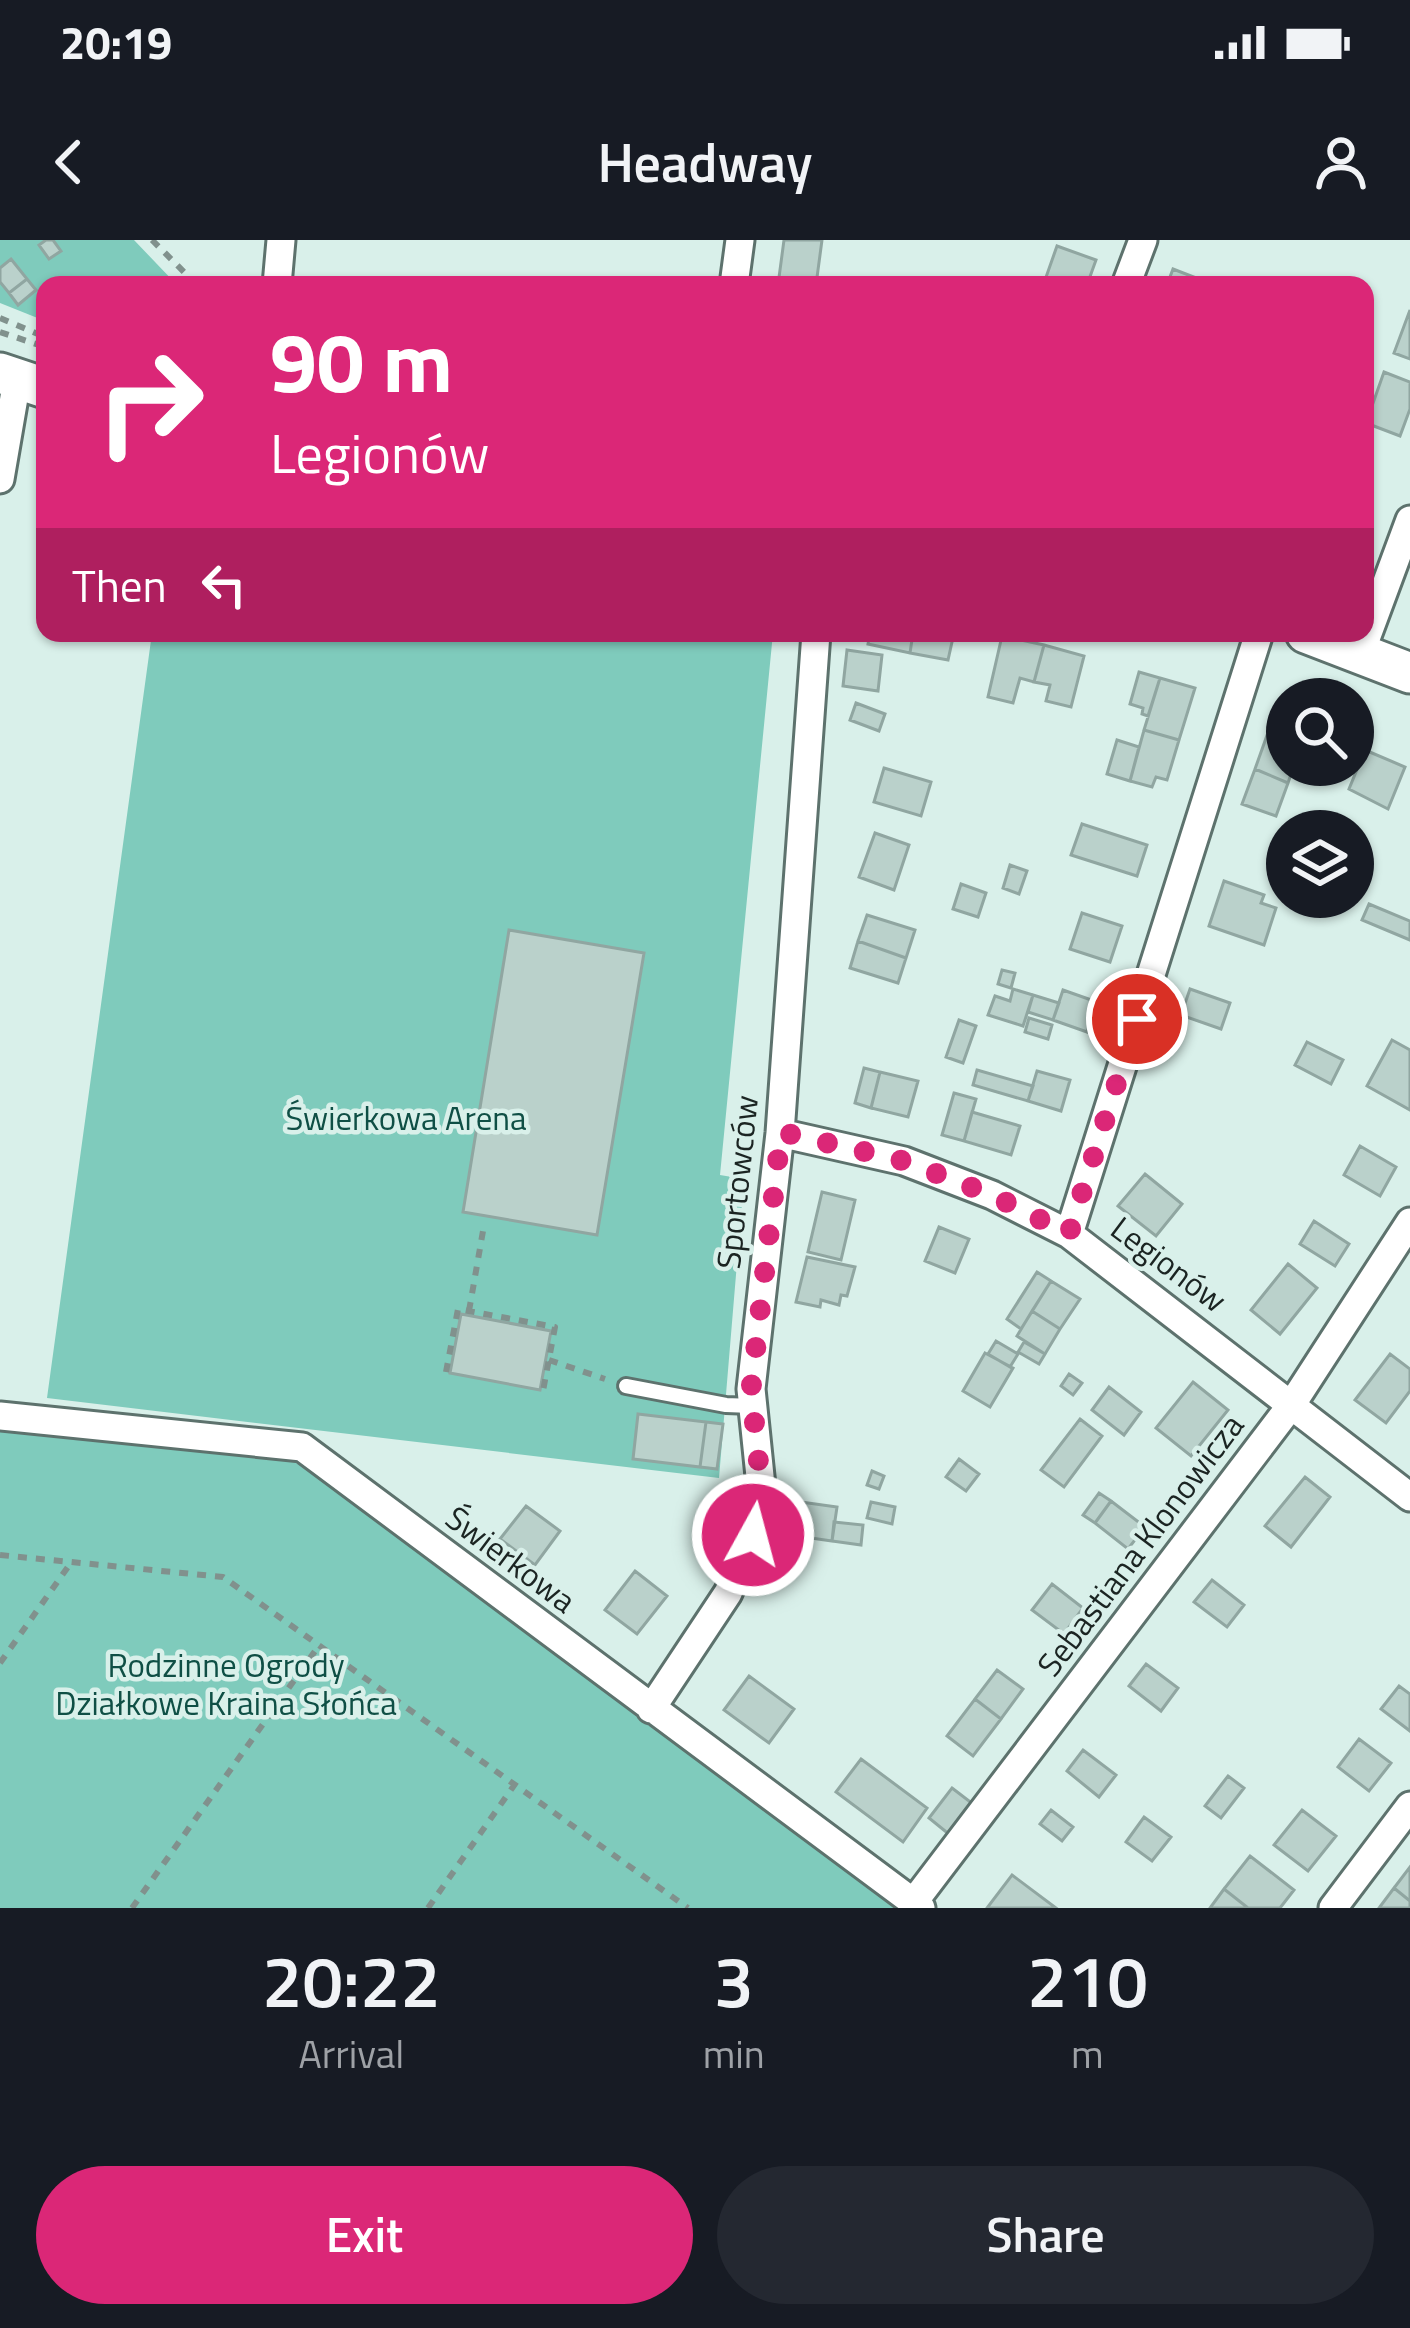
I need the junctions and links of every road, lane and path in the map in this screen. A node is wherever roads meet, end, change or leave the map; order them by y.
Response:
1 (152, 240) edge
2 (280, 240) edge
3 (740, 240) edge
4 (1143, 240) edge
5 (188, 276) edge
6 (278, 276) edge
7 (735, 276) edge
8 (1129, 276) edge
9 (0, 318) edge
10 (0, 332) edge
11 (36, 333) edge
12 (36, 343) edge
13 (21, 380) edge
14 (0, 479) edge
15 (1410, 520) edge
16 (1374, 617) edge
17 (815, 642) edge
18 (1256, 642) edge
19 (1332, 642) edge
20 (1365, 642) edge
21 (1361, 652) junction
22 (1410, 674) edge
23 (781, 1132) junction
24 (1410, 1222) edge
25 (483, 1231) dead end
26 (1069, 1234) junction
27 (469, 1311) junction
28 (549, 1360) junction
29 (446, 1372) dead end
30 (626, 1386) joint
31 (543, 1390) dead end
32 (1292, 1404) junction
33 (752, 1406) junction
34 (0, 1416) edge
35 (1410, 1497) edge
36 (0, 1555) edge
37 (70, 1564) junction
38 (320, 1644) junction
39 (0, 1663) edge
40 (651, 1709) junction
41 (515, 1784) junction
42 (1410, 1806) edge
43 (917, 1905) edge
44 (132, 1908) edge
45 (428, 1908) edge
46 (688, 1908) edge
47 (1333, 1908) edge

1 - 5 path
2 - 6 street
3 - 7 street
4 - 8 street
9 - 11 path
10 - 12 path
13 - 14 street
15 - 16 street
17 - 23 street, Sportowców
18 - 26 street
19 - 21 street
20 - 21 street
21 - 22 street
23 - 26 street, Legionów
23 - 33 street, Sportowców
24 - 32 street, Sebastiana Klonowicza
25 - 27 path
26 - 32 street, Legionów
27 - 28 path
27 - 29 path
28 - 30 path
28 - 31 path
30 - 33 lane
32 - 35 street, Legionów
32 - 43 street, Sebastiana Klonowicza
33 - 40 street, Sportowców
34 - 40 street, Świerkowa
36 - 37 path
37 - 38 path
37 - 39 path
38 - 41 path
38 - 44 path
40 - 43 street, Świerkowa
41 - 45 path
41 - 46 path
42 - 47 street

